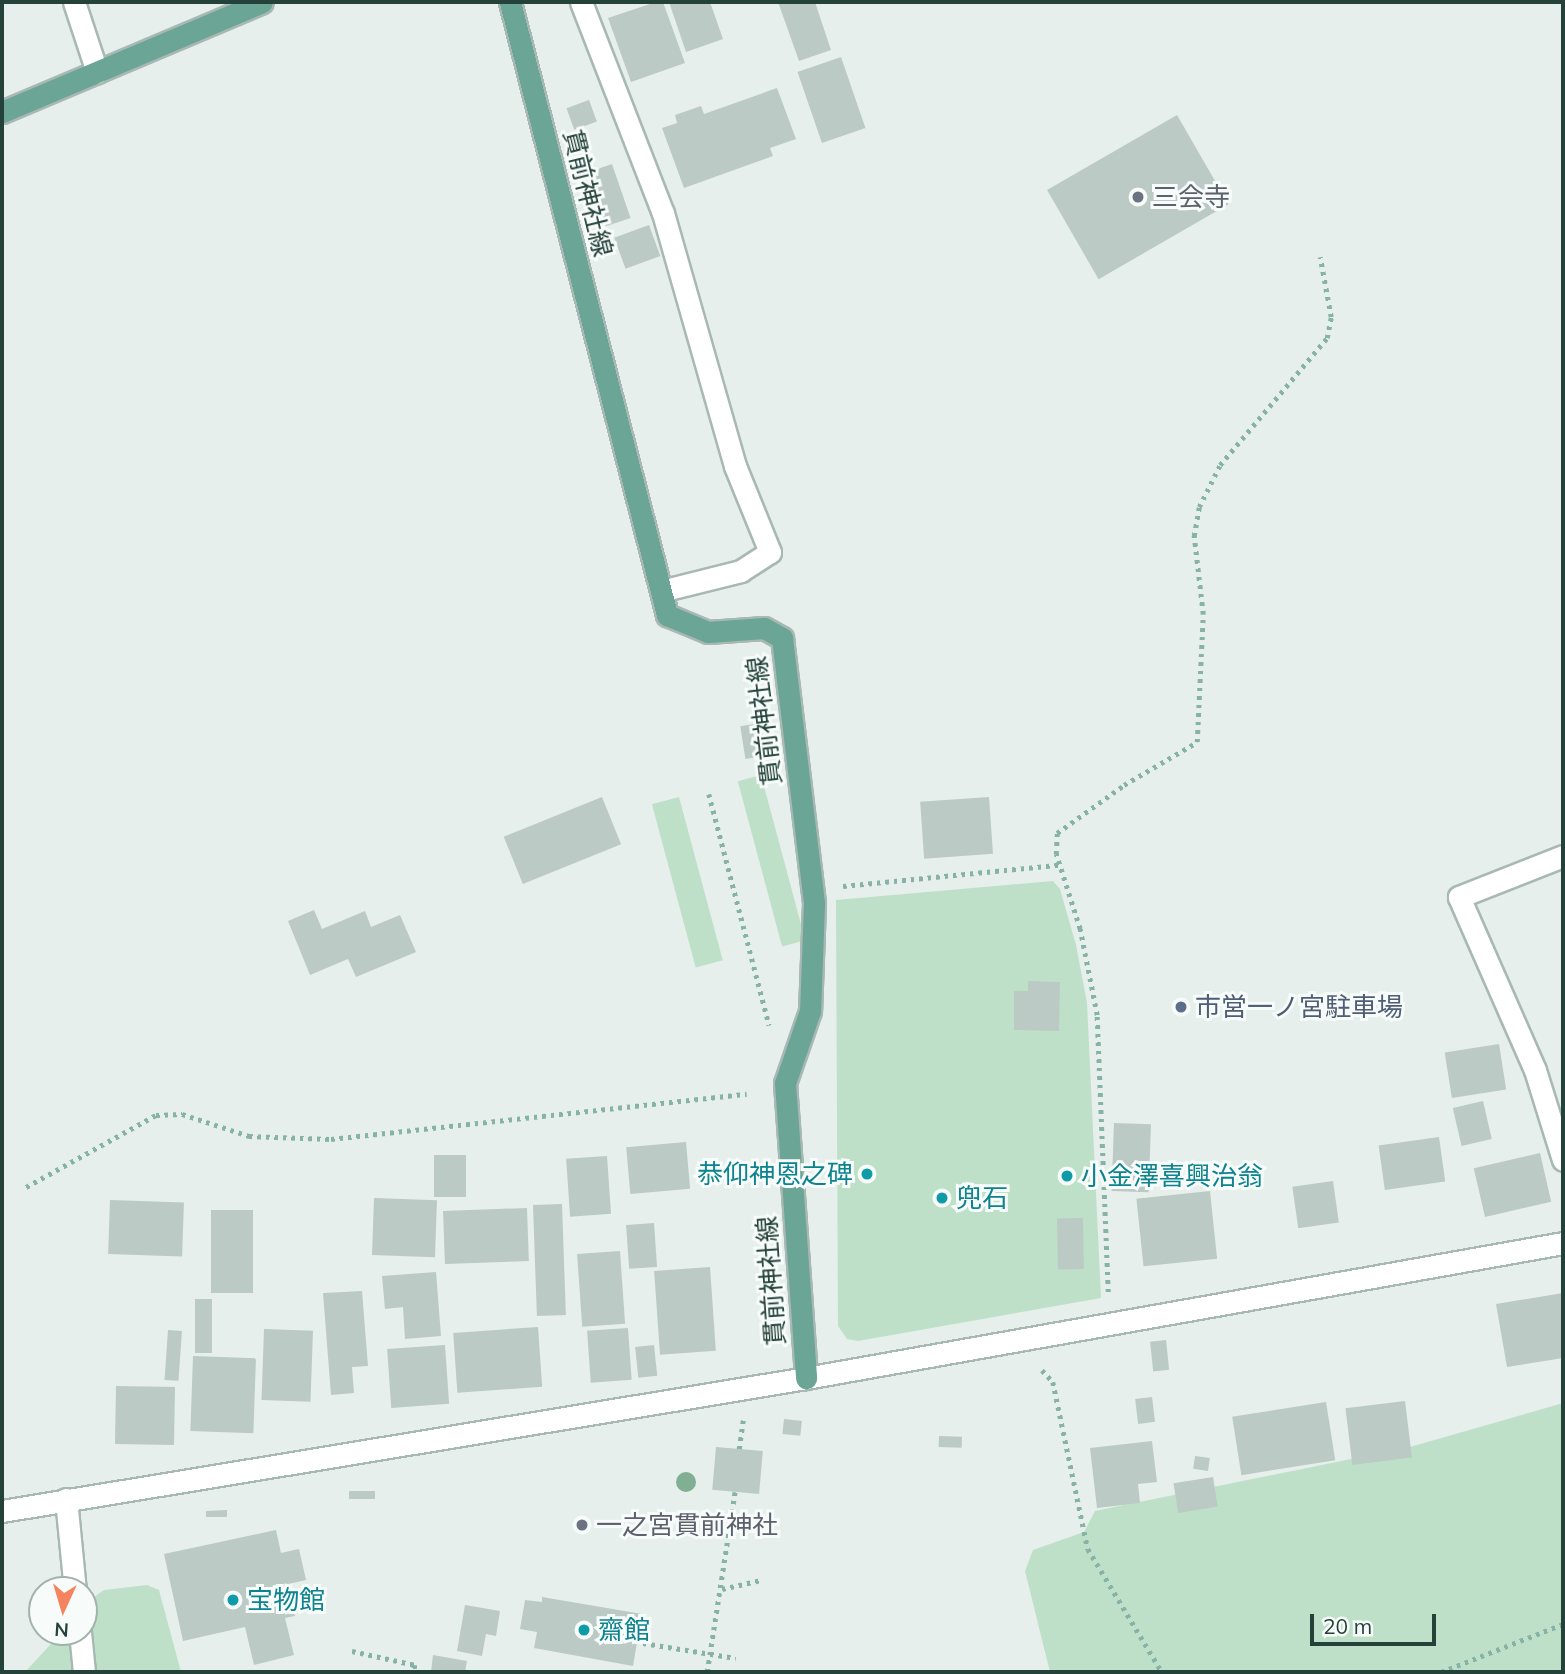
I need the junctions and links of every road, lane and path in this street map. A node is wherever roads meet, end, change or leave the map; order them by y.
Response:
1 (74, 2) edge
2 (262, 2) edge
3 (510, 2) edge
4 (581, 2) edge
5 (97, 72) junction
6 (2, 112) edge
7 (1320, 257) dead end
8 (661, 591) junction
9 (709, 794) dead end
10 (1563, 856) edge
11 (1059, 865) junction
12 (812, 889) junction
13 (752, 962) dead end
14 (747, 1094) dead end
15 (1563, 1160) edge
16 (830, 1163) dead end
17 (844, 1163) dead end
18 (26, 1187) dead end
19 (1563, 1243) edge
20 (1110, 1324) junction
21 (1010, 1342) junction
22 (806, 1378) junction
23 (735, 1492) dead end
24 (66, 1499) junction
25 (2, 1511) edge
26 (74, 1576) edge
27 (760, 1580) dead end
28 (722, 1589) junction
29 (1563, 1624) edge
30 (643, 1643) dead end
31 (80, 1646) edge
32 (352, 1651) dead end
33 (710, 1654) junction
34 (736, 1658) dead end
35 (83, 1672) edge
36 (414, 1672) edge
37 (707, 1672) edge
38 (1162, 1672) edge
39 (1441, 1672) edge

1 - 5 street
2 - 5 main road
3 - 8 main road, 貫前神社線
4 - 8 street
5 - 6 main road
7 - 11 path
8 - 12 main road, 貫前神社線
9 - 13 path
10 - 15 street
11 - 12 path
11 - 20 path
12 - 22 main road, 貫前神社線
14 - 18 path
16 - 17 path
19 - 20 street
20 - 21 street
21 - 22 street
21 - 38 path
22 - 24 street
23 - 28 path
24 - 25 street
24 - 26 street
27 - 28 path
28 - 33 path
29 - 39 path
30 - 33 path
31 - 35 street
32 - 36 path
33 - 34 path
33 - 37 path

